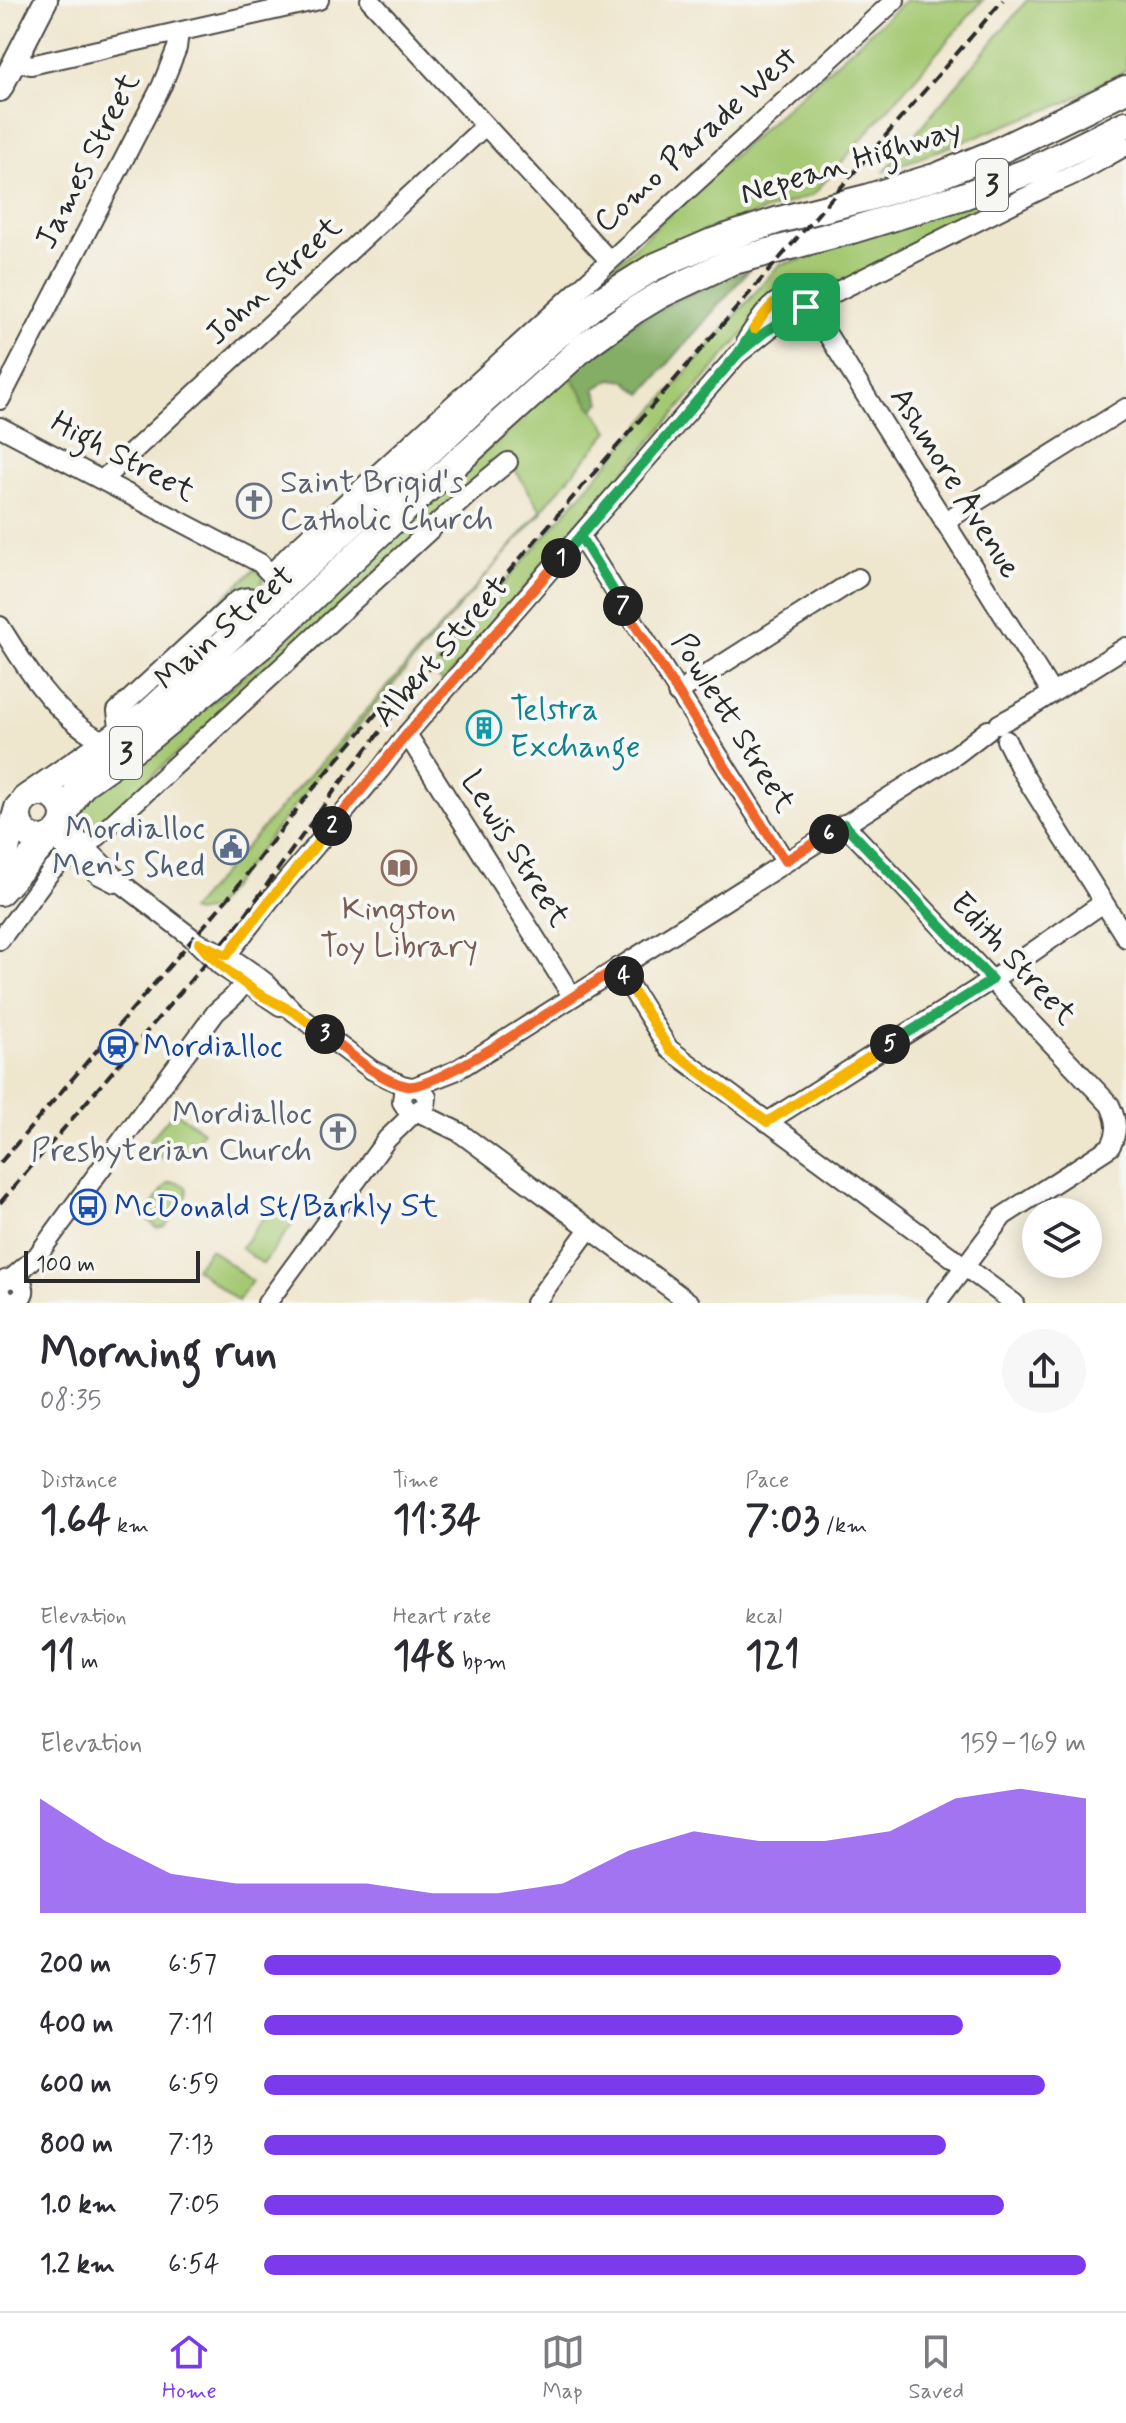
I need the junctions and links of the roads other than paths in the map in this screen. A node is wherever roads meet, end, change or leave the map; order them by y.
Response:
1 (46, 0) edge
2 (319, 0) edge
3 (370, 0) edge
4 (895, 0) edge
5 (179, 32) junction
6 (15, 61) junction
7 (1126, 89) edge
8 (0, 90) edge
9 (1126, 124) edge
10 (485, 126) junction
11 (1084, 145) junction
12 (1126, 146) edge
13 (1054, 183) junction
14 (609, 260) junction
15 (598, 302) joint
16 (806, 307) junction
17 (609, 328) joint
18 (0, 400) edge
19 (1126, 408) edge
20 (0, 427) edge
21 (452, 431) junction
22 (471, 450) junction
23 (508, 462) dead end
24 (102, 480) junction
25 (944, 522) junction
26 (580, 536) junction
27 (276, 578) junction
28 (858, 578) dead end
29 (308, 602) junction
30 (0, 626) edge
31 (1126, 647) edge
32 (677, 693) junction
33 (1052, 693) junction
34 (63, 714) junction
35 (407, 734) junction
36 (998, 735) junction
37 (115, 738) junction
38 (74, 765) junction
39 (22, 802) junction
40 (844, 824) junction
41 (53, 832) junction
42 (80, 852) junction
43 (2, 858) edge
44 (785, 861) junction
45 (0, 892) edge
46 (30, 900) junction
47 (1103, 903) junction
48 (1126, 938) edge
49 (0, 940) edge
50 (618, 967) junction
51 (240, 970) junction
52 (992, 980) junction
53 (572, 996) junction
54 (414, 1100) junction
55 (767, 1122) junction
56 (589, 1229) junction
57 (964, 1266) junction
58 (0, 1294) edge
59 (18, 1295) edge
60 (267, 1303) edge
61 (535, 1303) edge
62 (690, 1303) edge
63 (937, 1303) edge
64 (1014, 1303) edge

1 - 6 main road
2 - 5 street
3 - 10 street
4 - 14 street, Como Parade West
5 - 6 street
5 - 18 street, James Street
6 - 8 main road
7 - 15 highway, Nepean Highway / 3
9 - 11 highway, Nepean Highway / 3
10 - 14 street
10 - 24 street, John Street
11 - 13 street
11 - 17 highway, Nepean Highway / 3
12 - 13 street, Albert Street
13 - 16 street, Albert Street
14 - 27 street, Main Street
15 - 21 highway, Main Street / 3
16 - 25 street, Ashmore Avenue
16 - 26 street, Albert Street
17 - 22 highway, Main Street / 3
19 - 25 street
20 - 24 street, High Street
21 - 22 highway
21 - 27 highway, Main Street / 3
22 - 29 highway, Main Street / 3
23 - 42 street, Main Street
24 - 27 street, High Street
25 - 33 street, Ashmore Avenue
26 - 32 street, Powlett Street
26 - 35 street, Albert Street
27 - 29 highway
27 - 37 highway, Main Street / 3
28 - 32 street
29 - 41 highway, Main Street / 3
30 - 34 street
31 - 33 street
32 - 44 street, Powlett Street
33 - 36 street
34 - 37 street
34 - 38 street
35 - 51 street, Albert Street
35 - 53 street, Lewis Street
36 - 40 street
36 - 47 street
37 - 38 highway, Main Street / 3
38 - 39 highway, Main Street / 3
39 - 41 highway
39 - 41 highway
39 - 43 highway
40 - 44 street
40 - 52 street, Edith Street
41 - 42 street
41 - 45 highway, Main Street / 3
41 - 46 street, Main Street
42 - 46 street, Main Street
42 - 51 street
44 - 50 street
46 - 49 street, Main Street
47 - 48 street
47 - 52 street
50 - 53 street
50 - 55 street
51 - 54 street
51 - 59 street, Albert Street
52 - 55 street
52 - 57 street, Edith Street
53 - 54 street
54 - 56 street
54 - 60 street
55 - 57 street
56 - 61 street
56 - 62 street
57 - 63 street, Edith Street
57 - 64 street
58 - 59 street

